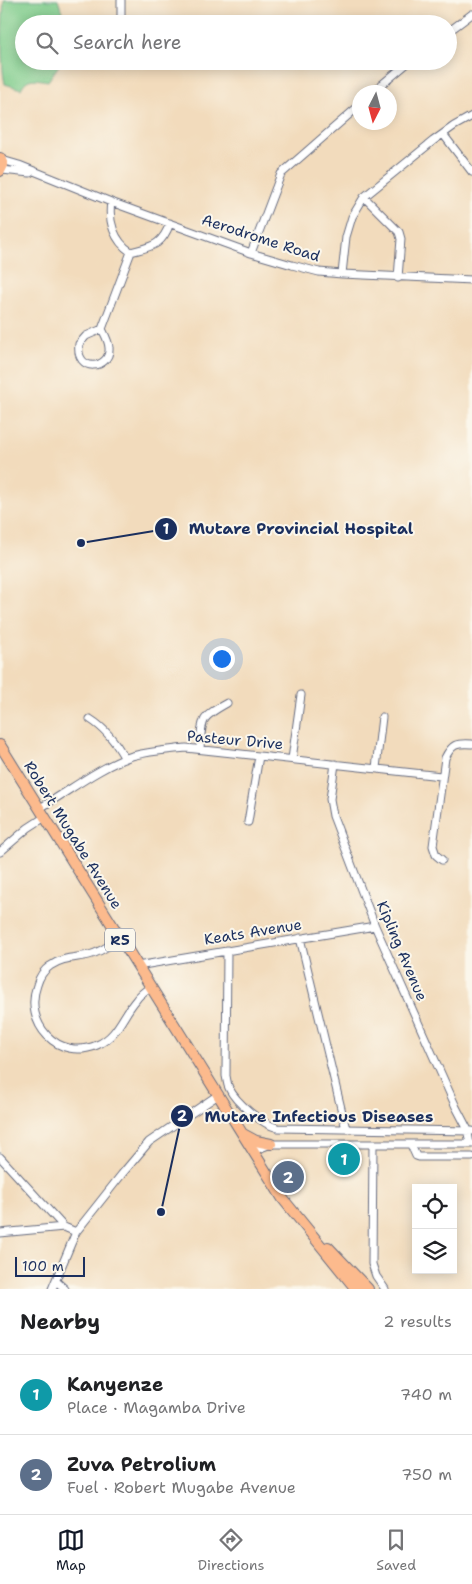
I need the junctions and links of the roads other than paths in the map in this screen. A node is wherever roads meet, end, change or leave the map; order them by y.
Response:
1 (121, 0) edge
2 (472, 14) edge
3 (120, 15) edge
4 (457, 25) edge
5 (399, 70) edge
6 (381, 85) edge
7 (352, 111) edge
8 (472, 116) edge
9 (443, 134) junction
10 (1, 166) edge
11 (472, 172) edge
12 (364, 197) junction
13 (111, 202) junction
14 (170, 223) junction
15 (131, 252) junction
16 (251, 253) junction
17 (342, 274) junction
18 (398, 278) junction
19 (472, 280) edge
20 (102, 329) junction
21 (301, 695) dead end
22 (227, 703) dead end
23 (382, 717) dead end
24 (90, 719) dead end
25 (472, 744) edge
26 (0, 745) edge
27 (200, 749) junction
28 (259, 756) junction
29 (125, 759) junction
30 (292, 759) junction
31 (335, 764) junction
32 (376, 768) junction
33 (441, 776) junction
34 (42, 813) junction
35 (248, 822) dead end
36 (0, 852) edge
37 (442, 860) dead end
38 (375, 926) junction
39 (119, 938) junction
40 (300, 938) junction
41 (227, 950) junction
42 (137, 966) junction
43 (150, 987) junction
44 (218, 1095) junction
45 (346, 1129) junction
46 (470, 1131) edge
47 (242, 1133) junction
48 (271, 1144) junction
49 (374, 1144) junction
50 (471, 1144) edge
51 (411, 1145) junction
52 (253, 1151) junction
53 (0, 1157) edge
54 (472, 1158) edge
55 (64, 1227) junction
56 (76, 1232) junction
57 (0, 1233) edge
58 (319, 1241) junction
59 (56, 1281) junction
60 (52, 1289) edge
61 (65, 1289) edge
62 (356, 1289) edge
63 (368, 1289) edge
64 (385, 1289) edge

1 - 3 street
2 - 4 street
5 - 6 street
7 - 16 street
8 - 9 street
9 - 11 street
9 - 12 street
10 - 13 street, Aerodrome Road
12 - 17 street
12 - 18 street
13 - 14 street, Aerodrome Road
13 - 15 street
14 - 15 street
14 - 16 street, Aerodrome Road
15 - 20 street
16 - 17 street, Aerodrome Road
17 - 18 street, Aerodrome Road
18 - 19 street, Aerodrome Road
20 - 20 street
21 - 30 street
22 - 27 street
23 - 32 street
24 - 29 street
25 - 33 street
26 - 34 highway, Robert Mugabe Avenue / R5
27 - 28 street, Pasteur Drive
27 - 29 street, Pasteur Drive
28 - 30 street, Pasteur Drive
28 - 35 street
29 - 34 street, Pasteur Drive
30 - 31 street, Pasteur Drive
31 - 32 street, Pasteur Drive
31 - 38 street, Kipling Avenue
32 - 33 street, Pasteur Drive
33 - 37 street
34 - 36 street, Pasteur Drive
34 - 39 highway, Robert Mugabe Avenue / R5
38 - 40 street, Keats Avenue
38 - 46 street, Kipling Avenue
39 - 42 highway, Robert Mugabe Avenue / R5
39 - 43 street
40 - 41 street, Keats Avenue
40 - 45 street
41 - 42 street, Keats Avenue
41 - 45 street
42 - 43 highway, Robert Mugabe Avenue / R5
43 - 44 highway, Robert Mugabe Avenue / R5
44 - 47 highway, Robert Mugabe Avenue / R5
44 - 56 street
45 - 46 street
46 - 50 street, Kipling Avenue
47 - 48 highway
47 - 52 highway, Robert Mugabe Avenue / R5
48 - 49 street
48 - 52 street
49 - 51 street
49 - 64 street
50 - 51 street
51 - 54 street
52 - 58 highway, Robert Mugabe Avenue / R5
53 - 55 street
55 - 56 street
55 - 57 street
56 - 59 street
58 - 62 highway, R5
58 - 63 highway, R5
59 - 60 street
59 - 61 street

